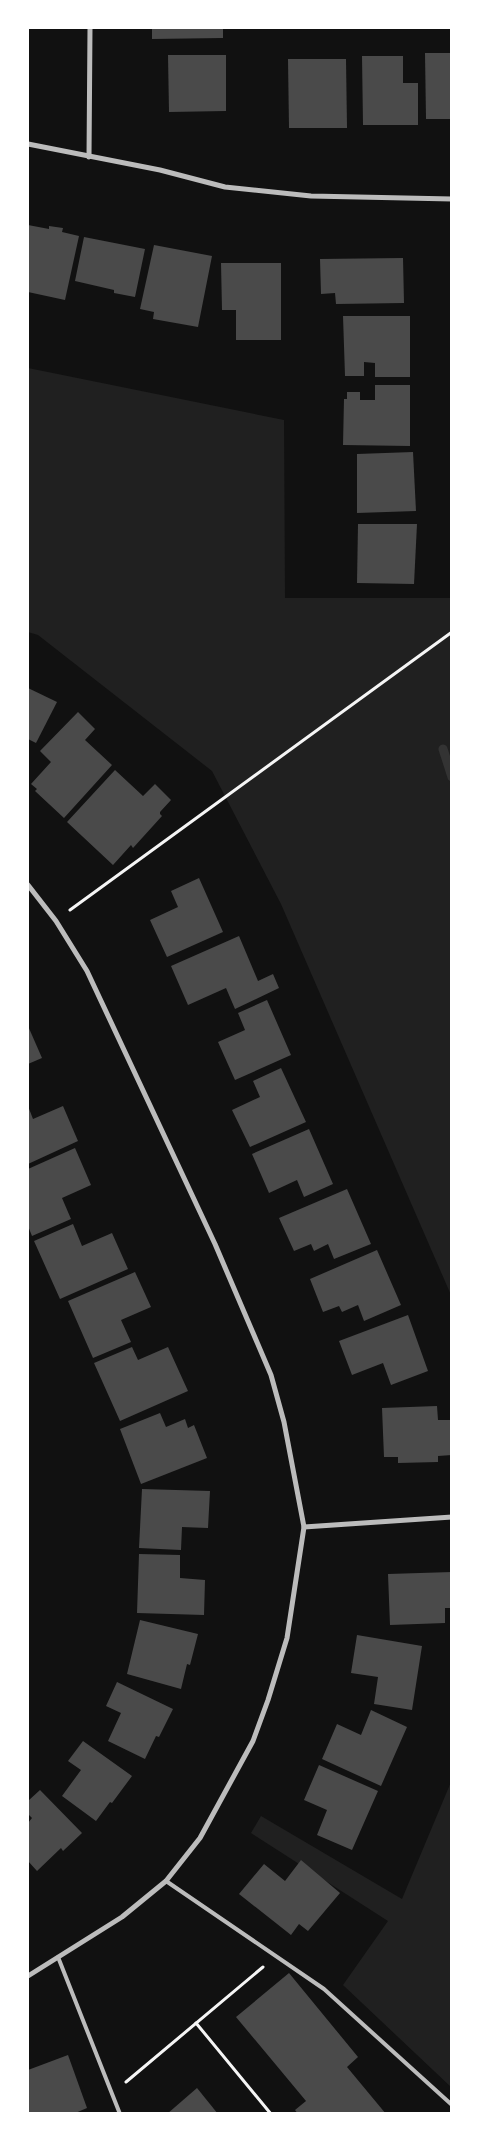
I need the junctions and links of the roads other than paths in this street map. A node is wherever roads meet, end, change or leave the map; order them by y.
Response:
1 (90, 28) edge
2 (28, 144) edge
3 (89, 157) junction
4 (452, 199) edge
5 (28, 885) edge
6 (452, 1517) edge
7 (304, 1527) junction
8 (166, 1881) junction
9 (58, 1957) junction
10 (28, 1976) edge
11 (452, 2105) edge
12 (120, 2114) edge

1 - 3 street
2 - 3 street
3 - 4 street
5 - 7 street
6 - 7 street
7 - 8 street
8 - 9 street
8 - 11 lane
9 - 10 street
9 - 12 lane

